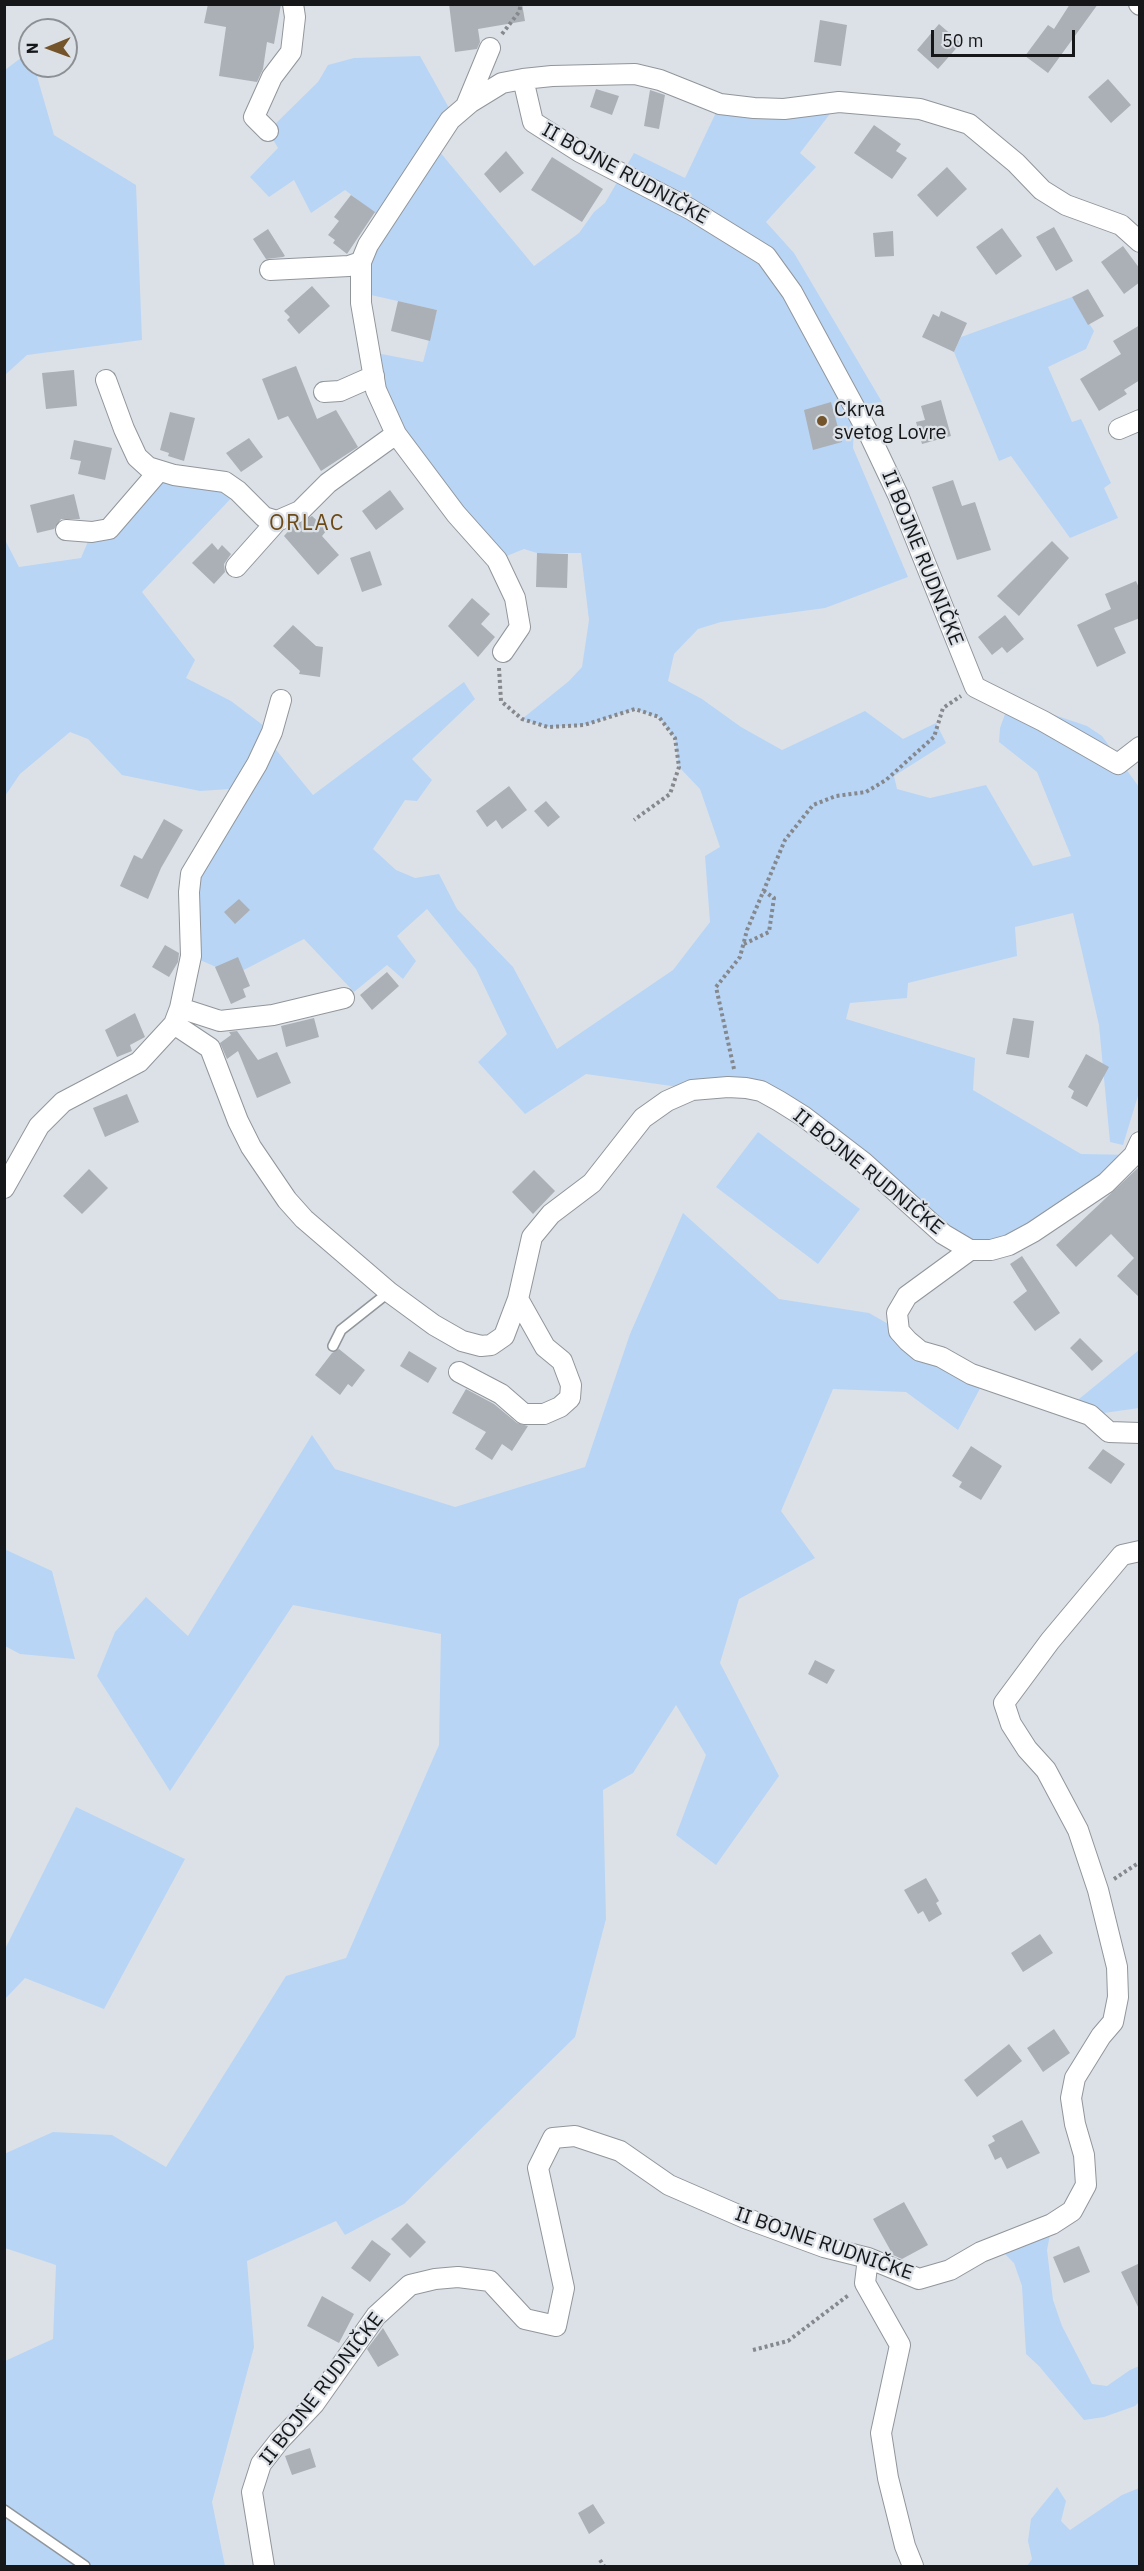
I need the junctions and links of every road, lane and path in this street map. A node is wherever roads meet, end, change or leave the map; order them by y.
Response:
1 (293, 4) edge
2 (521, 4) edge
3 (490, 48) joint
4 (523, 79) junction
5 (466, 106) junction
6 (268, 131) dead end
7 (1140, 242) edge
8 (361, 262) junction
9 (270, 270) dead end
10 (374, 375) junction
11 (106, 380) dead end
12 (324, 392) dead end
13 (1140, 420) edge
14 (1119, 429) dead end
15 (396, 434) junction
16 (159, 471) junction
17 (277, 521) junction
18 (66, 530) dead end
19 (236, 567) dead end
20 (502, 652) joint
21 (975, 687) junction
22 (281, 700) dead end
23 (1140, 747) edge
24 (634, 820) dead end
25 (764, 891) junction
26 (744, 944) junction
27 (344, 998) dead end
28 (177, 1016) junction
29 (746, 1088) junction
30 (1140, 1142) edge
31 (4, 1188) edge
32 (970, 1250) junction
33 (389, 1292) junction
34 (518, 1299) junction
35 (333, 1346) dead end
36 (459, 1372) dead end
37 (1140, 1433) edge
38 (1140, 1551) edge
39 (1140, 1862) edge
40 (1098, 1890) junction
41 (868, 2258) junction
42 (865, 2283) junction
43 (753, 2350) dead end
44 (4, 2510) edge
45 (600, 2560) dead end
46 (85, 2566) edge
47 (264, 2566) edge
48 (604, 2566) edge
49 (913, 2566) edge

1 - 6 street
2 - 3 path
3 - 5 street
4 - 5 street
4 - 7 street
4 - 21 street, II BOJNE RUDNIČKE
5 - 8 street
8 - 9 street
8 - 10 street
10 - 12 street
10 - 15 street
11 - 16 street
13 - 14 street
15 - 17 street
15 - 20 street
16 - 17 street
16 - 18 street
17 - 19 street
20 - 24 path
21 - 23 street
21 - 25 path
22 - 28 street
25 - 26 path
25 - 26 path
26 - 29 path
27 - 28 street
28 - 31 street
28 - 33 street, II BOJNE RUDNIČKE
29 - 32 street, II BOJNE RUDNIČKE
29 - 34 street, II BOJNE RUDNIČKE
30 - 32 street
32 - 37 street
33 - 34 street, II BOJNE RUDNIČKE
33 - 35 lane
34 - 36 street
38 - 40 street, II BOJNE RUDNIČKE
39 - 40 path
40 - 41 street, II BOJNE RUDNIČKE
41 - 42 street
41 - 47 street, II BOJNE RUDNIČKE
42 - 43 path
42 - 49 street
44 - 46 lane
45 - 48 path

